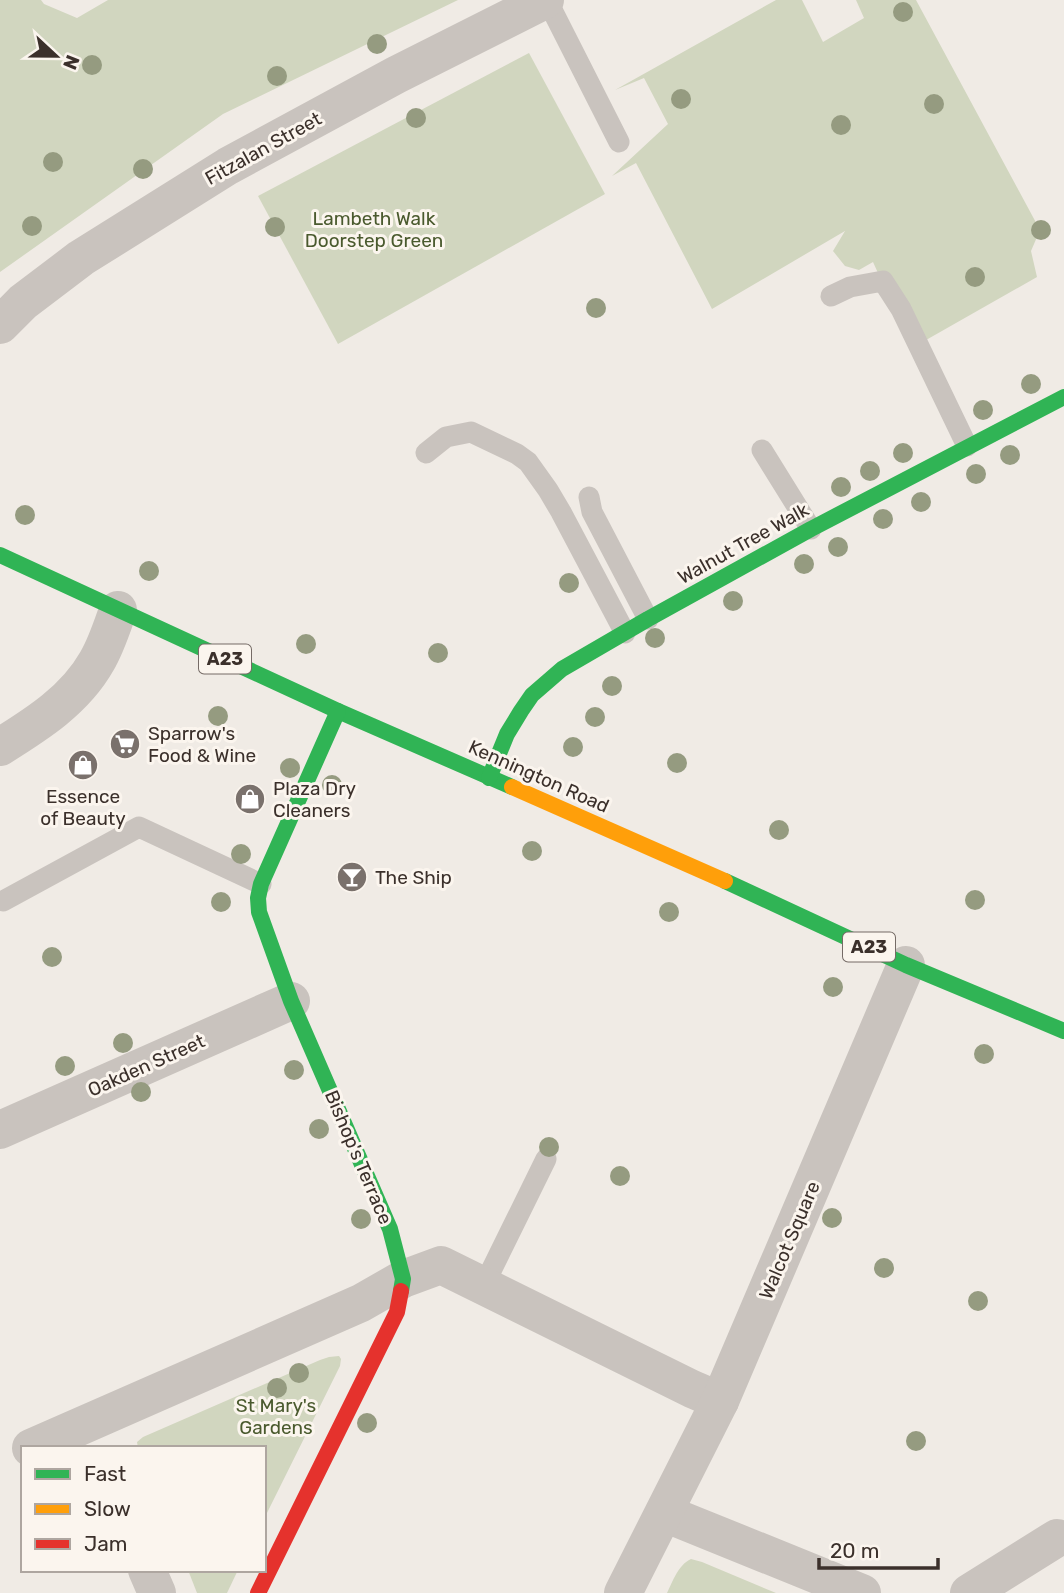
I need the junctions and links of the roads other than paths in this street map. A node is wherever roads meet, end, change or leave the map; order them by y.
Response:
1 (546, 0) edge
2 (619, 142) dead end
3 (831, 296) dead end
4 (0, 325) edge
5 (1064, 397) edge
6 (967, 446) junction
7 (762, 450) dead end
8 (426, 453) dead end
9 (589, 497) dead end
10 (811, 529) junction
11 (0, 555) edge
12 (118, 610) junction
13 (648, 619) junction
14 (625, 633) junction
15 (338, 711) junction
16 (0, 747) edge
17 (489, 778) junction
18 (261, 884) junction
19 (2, 901) dead end
20 (906, 965) junction
21 (292, 1000) junction
22 (1064, 1031) edge
23 (0, 1130) edge
24 (546, 1159) dead end
25 (403, 1279) junction
26 (483, 1287) junction
27 (720, 1401) junction
28 (89, 1436) edge
29 (41, 1446) edge
30 (21, 1452) edge
31 (0, 1461) edge
32 (664, 1513) junction
33 (1057, 1538) dead end
34 (148, 1572) edge
35 (157, 1593) edge
36 (258, 1593) edge
37 (623, 1593) edge
38 (862, 1593) edge
39 (969, 1593) edge

1 - 2 lane
1 - 4 street, Fitzalan Street
3 - 6 lane
5 - 6 street, Walnut Tree Walk
6 - 10 street, Walnut Tree Walk
7 - 10 lane
8 - 14 lane
9 - 13 lane
10 - 13 street, Walnut Tree Walk
11 - 12 street, Kennington Road / A23
12 - 15 street, Kennington Road / A23
12 - 16 street
13 - 14 street, Walnut Tree Walk
14 - 17 street, Walnut Tree Walk
15 - 17 street, Kennington Road / A23
15 - 18 street, Bishop's Terrace
17 - 20 street, Kennington Road / A23
18 - 19 lane
18 - 21 street, Bishop's Terrace
20 - 22 street, Kennington Road / A23
20 - 27 street, Walcot Square
21 - 23 street, Oakden Street
21 - 25 street, Bishop's Terrace
24 - 26 lane
25 - 26 street
25 - 28 street
25 - 36 street
26 - 27 street
27 - 32 street, Walcot Square
28 - 29 street
30 - 31 street
32 - 37 street, Walcot Square
32 - 38 street
33 - 39 street
34 - 35 street

